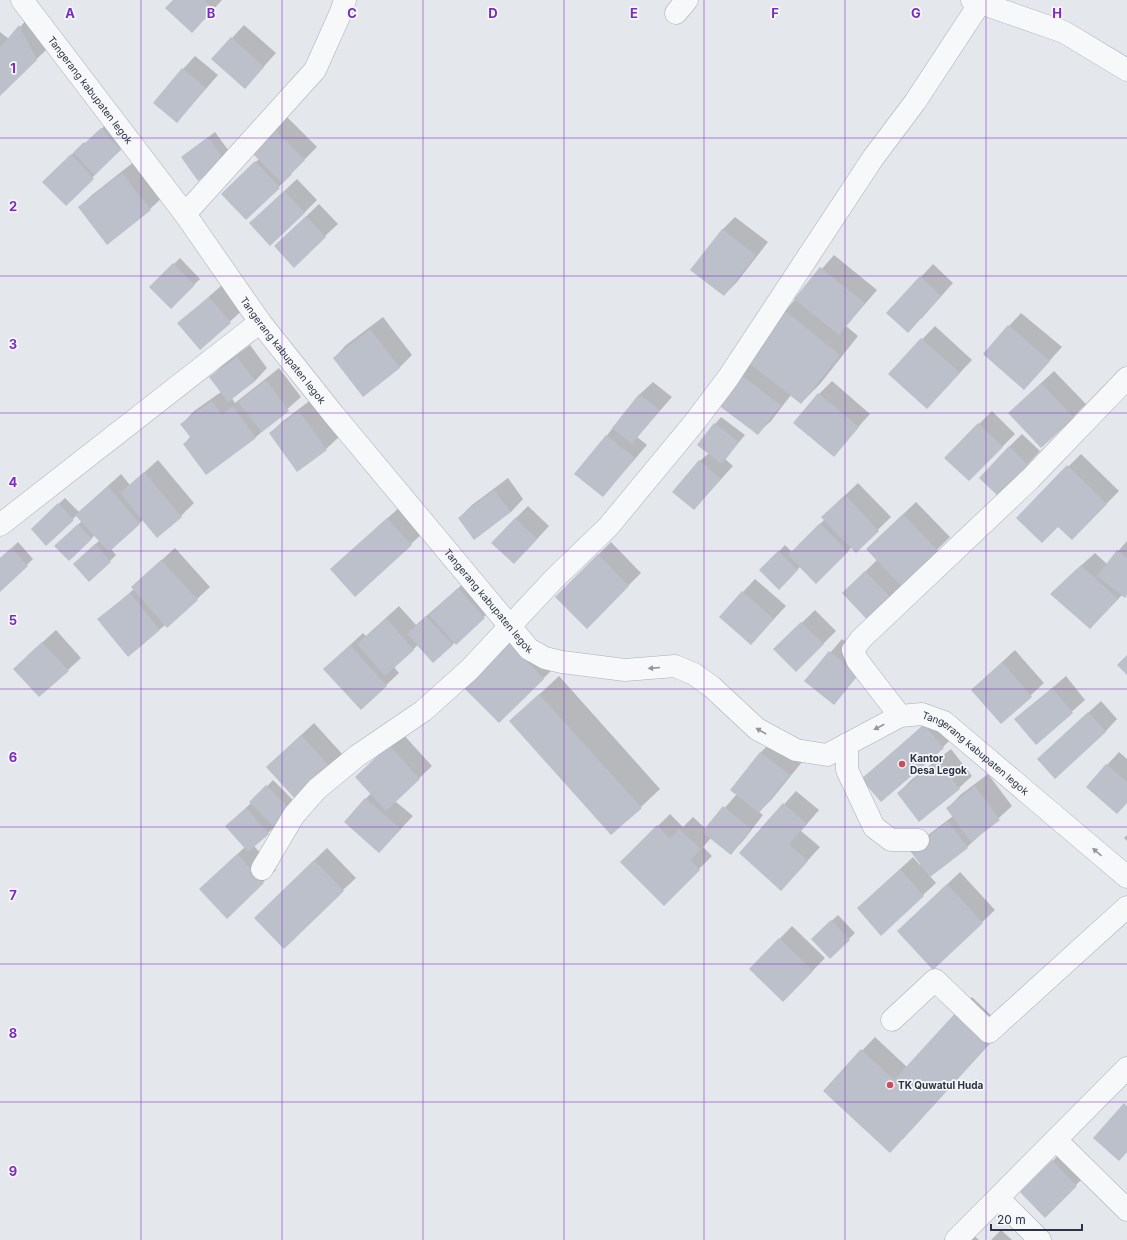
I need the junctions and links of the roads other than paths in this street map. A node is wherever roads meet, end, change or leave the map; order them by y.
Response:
1 (22, 0) edge
2 (345, 0) edge
3 (976, 2) edge
4 (1127, 70) edge
5 (185, 214) junction
6 (260, 322) junction
7 (1127, 378) edge
8 (0, 525) edge
9 (510, 626) junction
10 (900, 716) junction
11 (847, 744) junction
12 (918, 840) dead end
13 (262, 869) dead end
14 (1127, 877) edge
15 (1127, 907) edge
16 (892, 1020) dead end
17 (1127, 1068) edge
18 (1056, 1140) junction
19 (998, 1198) junction
20 (1127, 1210) edge
21 (956, 1240) edge
22 (1040, 1240) edge

1 - 5 street, Tangerang kabupaten legok
2 - 5 street
3 - 4 street
3 - 9 street
5 - 6 street, Tangerang kabupaten legok
6 - 8 street
6 - 9 street, Tangerang kabupaten legok
7 - 10 street
11 -> 9 street, Tangerang kabupaten legok
9 - 13 street
10 -> 11 street, Tangerang kabupaten legok
14 -> 10 street, Tangerang kabupaten legok
11 - 12 street
15 - 16 street
17 - 18 street
18 - 19 street
18 - 20 street
19 - 21 street
19 - 22 street

